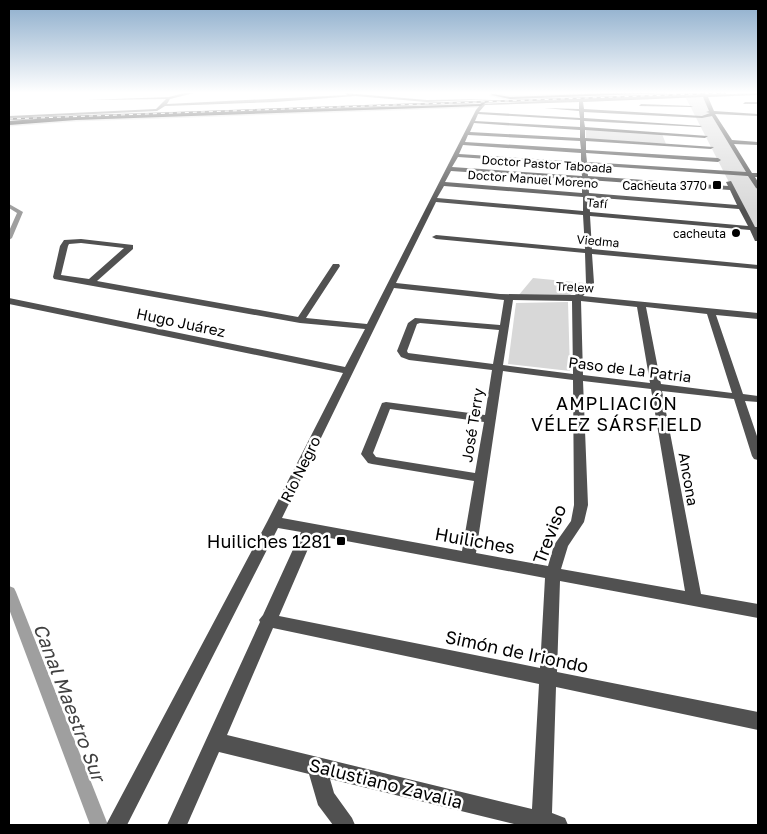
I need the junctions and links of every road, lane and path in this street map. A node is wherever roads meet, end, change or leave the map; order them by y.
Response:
1 (583, 132) edge
2 (643, 132) edge
3 (703, 132) edge
4 (725, 132) edge
5 (467, 133) joint
6 (705, 136) junction
7 (584, 140) junction
8 (731, 142) junction
9 (462, 143) junction
10 (758, 144) edge
11 (711, 147) junction
12 (584, 151) junction
13 (456, 155) junction
14 (718, 160) junction
15 (584, 164) junction
16 (450, 169) junction
17 (724, 173) junction
18 (750, 174) junction
19 (758, 175) edge
20 (585, 178) junction
21 (443, 184) junction
22 (758, 187) edge
23 (732, 188) junction
24 (586, 195) junction
25 (434, 200) junction
26 (742, 207) junction
27 (586, 213) junction
28 (756, 228) edge
29 (436, 237) dead end
30 (758, 239) edge
31 (589, 256) junction
32 (336, 266) dead end
33 (758, 266) edge
34 (91, 282) junction
35 (391, 285) junction
36 (509, 298) junction
37 (577, 298) junction
38 (9, 301) edge
39 (641, 305) junction
40 (710, 312) junction
41 (758, 316) edge
42 (302, 317) junction
43 (370, 324) junction
44 (504, 328) junction
45 (498, 368) junction
46 (348, 371) junction
47 (579, 378) junction
48 (656, 387) junction
49 (738, 397) junction
50 (758, 399) edge
51 (490, 419) junction
52 (758, 456) edge
53 (480, 478) junction
54 (274, 522) junction
55 (310, 528) junction
56 (468, 557) junction
57 (553, 573) junction
58 (694, 599) junction
59 (758, 611) edge
60 (268, 620) junction
61 (547, 678) junction
62 (758, 722) edge
63 (214, 741) junction
64 (317, 766) junction
65 (118, 820) edge
66 (546, 824) edge
67 (177, 825) edge
68 (345, 825) edge

1 - 7 street
2 - 6 street
3 - 6 street
4 - 8 street
5 - 7 street
5 - 9 street, Río Negro
6 - 11 street
7 - 11 street
7 - 12 street
8 - 10 street
8 - 18 street
9 - 12 street
9 - 13 street, Río Negro
11 - 14 street
12 - 14 street
12 - 15 street
13 - 15 street
13 - 16 street, Río Negro
14 - 17 street
15 - 17 street
15 - 20 street
16 - 20 street, Doctor Pastor Taboada
16 - 21 street, Río Negro
17 - 18 street
17 - 23 street
18 - 19 street
18 - 22 street
20 - 23 street, Doctor Pastor Taboada
20 - 24 street
21 - 24 street, Doctor Manuel Moreno
21 - 25 street, Río Negro
23 - 26 street
24 - 26 street, Doctor Manuel Moreno
24 - 27 street
25 - 27 street, Tafí
25 - 35 street, Río Negro
26 - 28 street
27 - 28 street, Tafí
27 - 31 street
28 - 30 street
29 - 31 street, Viedma
31 - 33 street, Viedma
31 - 37 street
32 - 42 street
34 - 34 street
34 - 42 street
35 - 36 street, Trelew
35 - 43 street, Río Negro
36 - 37 street, Trelew
36 - 44 street, José Terry
37 - 39 street, Trelew
37 - 47 street, Treviso
38 - 46 street, Hugo Juárez
39 - 40 street, Trelew
39 - 48 street, Ancona
40 - 41 street, Trelew
40 - 49 street
42 - 43 street
43 - 46 street, Río Negro
44 - 45 street, José Terry
44 - 45 street, Paso de La Patria
45 - 47 street, Paso de La Patria
45 - 51 street, José Terry
46 - 54 street, Río Negro
47 - 48 street, Paso de La Patria
47 - 57 street, Treviso
48 - 49 street, Paso de La Patria
48 - 58 street, Ancona
49 - 50 street, Paso de La Patria
49 - 52 street
51 - 53 street, José Terry
51 - 53 street
53 - 56 street, José Terry
54 - 55 street, Huiliches
54 - 65 street, Río Negro
55 - 56 street, Huiliches
55 - 60 street
56 - 57 street, Huiliches
57 - 58 street, Huiliches
57 - 61 street, Treviso
58 - 59 street, Huiliches
60 - 61 street, Simón de Iriondo
60 - 63 street
61 - 62 street, Simón de Iriondo
61 - 66 street, Treviso
63 - 64 street, Salustiano Zavalia
63 - 67 street
64 - 66 street, Salustiano Zavalia
64 - 68 street

